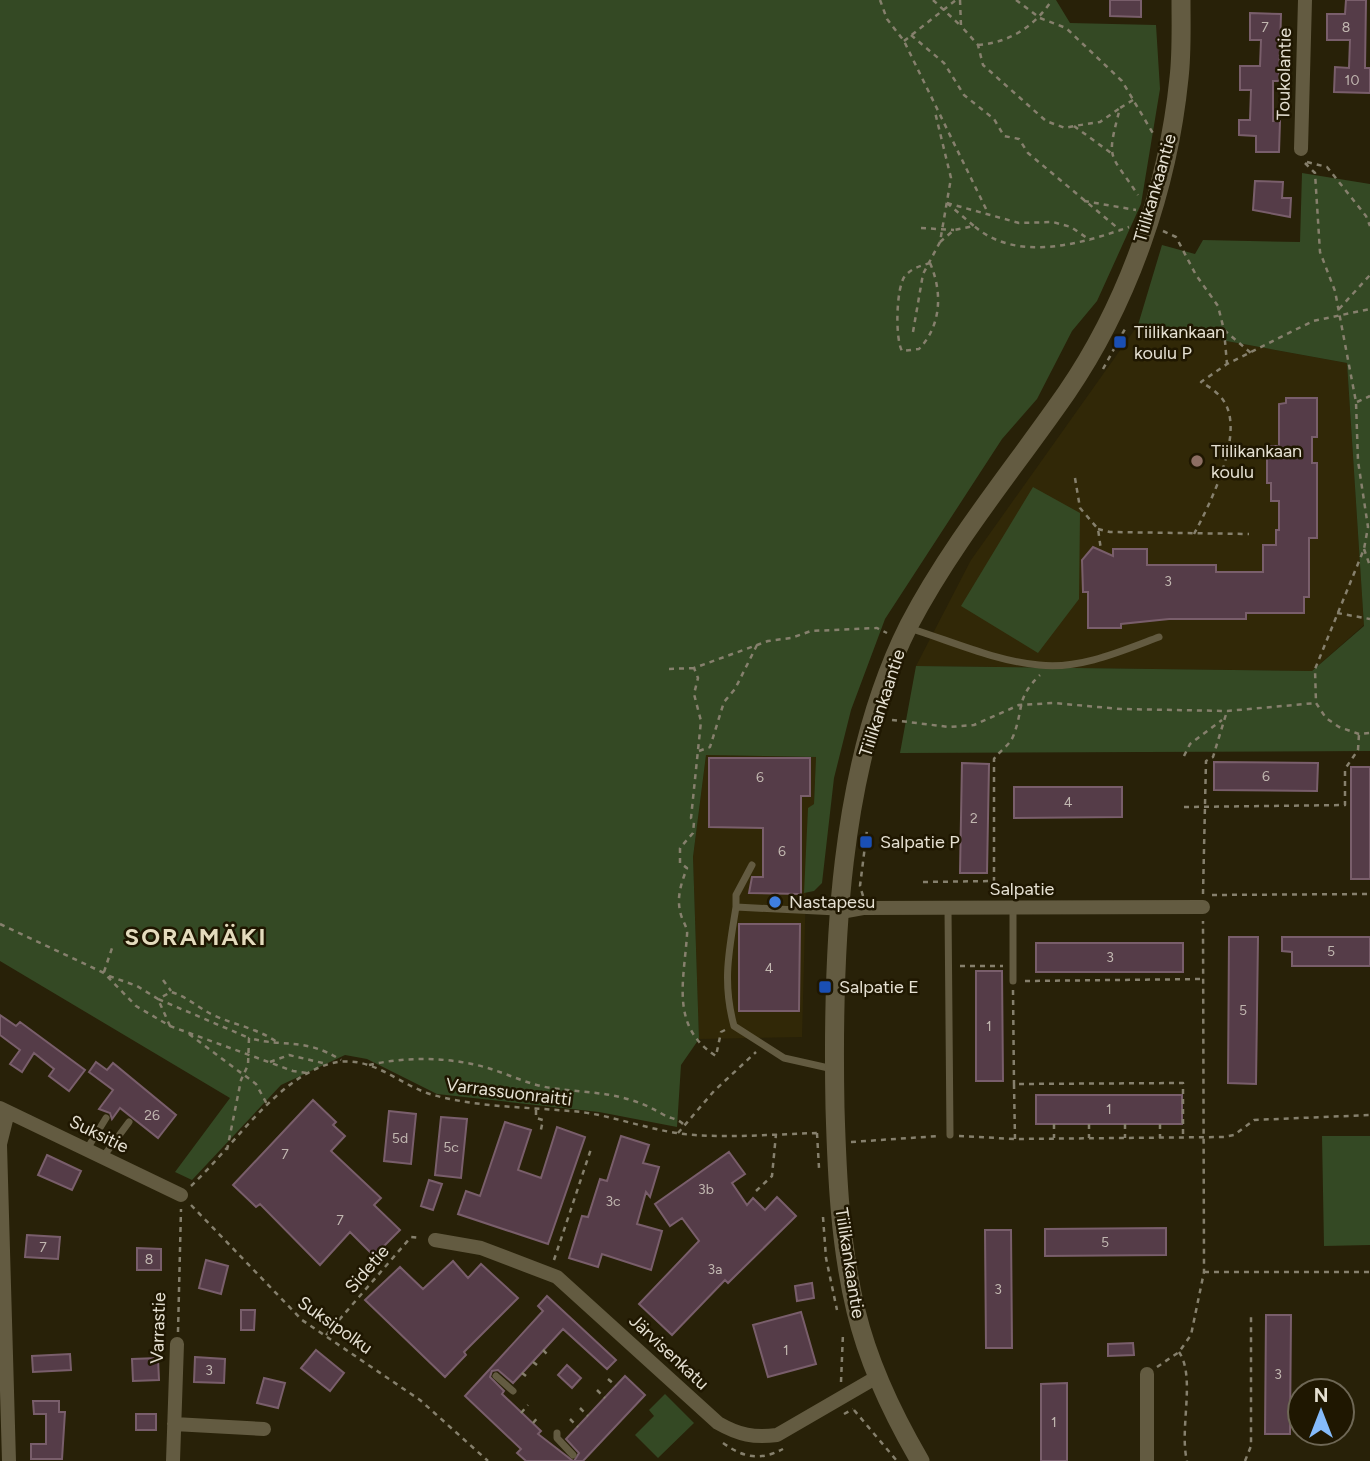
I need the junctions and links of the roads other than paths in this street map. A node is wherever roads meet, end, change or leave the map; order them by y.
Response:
1 (1181, 0) edge
2 (1305, 0) edge
3 (1303, 155) road end
4 (905, 635) junction
5 (1159, 637) dead end
6 (752, 865) dead end
7 (1203, 901) road end
8 (736, 907) junction
9 (948, 908) junction
10 (1013, 908) junction
11 (841, 912) junction
12 (1013, 981) road end
13 (834, 1069) junction
14 (3, 1113) edge
15 (106, 1118) dead end
16 (129, 1122) dead end
17 (950, 1135) road end
18 (0, 1144) edge
19 (87, 1149) junction
20 (103, 1157) junction
21 (181, 1195) road end
22 (435, 1240) road end
23 (177, 1344) road end
24 (1147, 1374) road end
25 (496, 1376) dead end
26 (877, 1377) junction
27 (513, 1391) dead end
28 (174, 1424) junction
29 (264, 1429) dead end
30 (557, 1433) dead end
31 (573, 1455) dead end
32 (9, 1461) edge
33 (173, 1461) edge
34 (920, 1461) edge
35 (1147, 1461) edge

1 - 4 street, Tiilikankaantie
2 - 3 street, Toukolantie
4 - 5 lane
4 - 11 street, Tiilikankaantie
6 - 8 lane
7 - 10 street, Salpatie
8 - 11 lane
8 - 13 lane
9 - 10 street, Salpatie
9 - 11 street, Salpatie
9 - 17 lane
10 - 12 lane
11 - 13 street, Tiilikankaantie
13 - 26 street, Tiilikankaantie
14 - 18 street
14 - 19 street, Suksitie
15 - 19 lane
16 - 20 lane
18 - 32 street
19 - 20 street, Suksitie
20 - 21 street, Suksitie
22 - 26 street, Järvisenkatu
23 - 28 street, Varrastie
24 - 35 street
25 - 27 lane
26 - 34 street, Tiilikankaantie
28 - 29 street
28 - 33 street, Varrastie
30 - 31 lane

